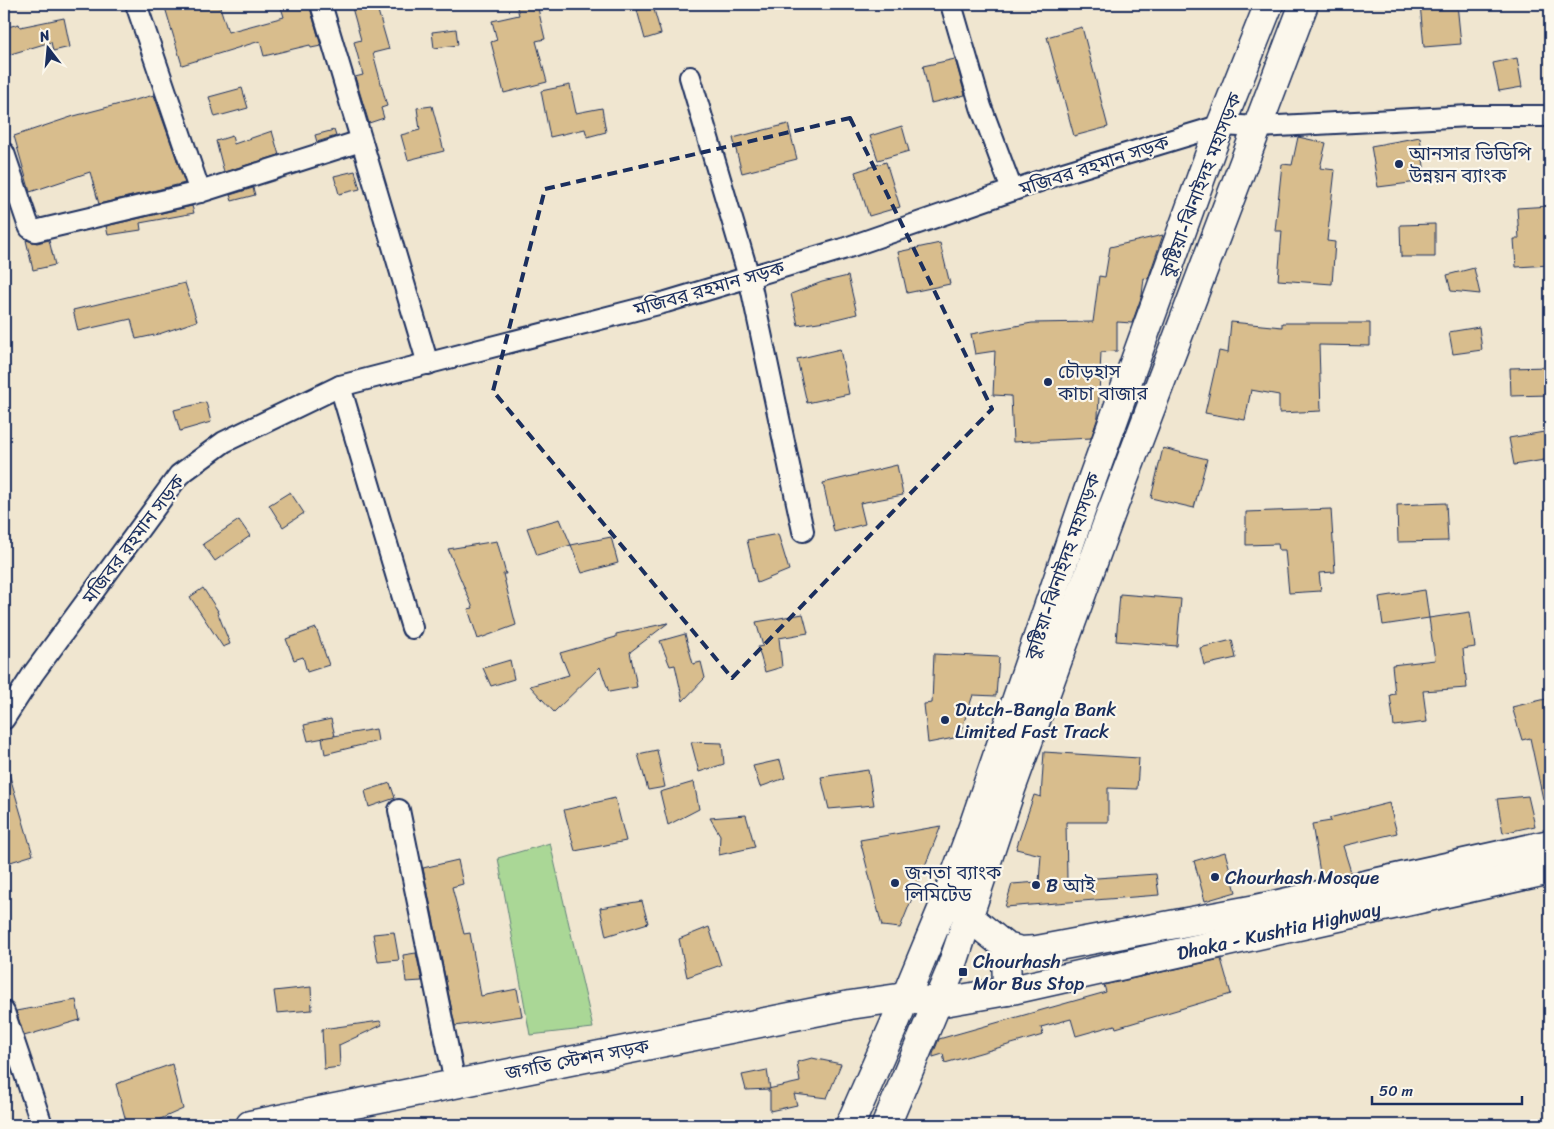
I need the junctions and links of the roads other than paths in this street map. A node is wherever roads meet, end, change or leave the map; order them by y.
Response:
1 (136, 4) edge
2 (321, 4) edge
3 (951, 4) edge
4 (1269, 4) edge
5 (1304, 4) edge
6 (690, 77) dead end
7 (1550, 116) edge
8 (1222, 125) junction
9 (1258, 127) junction
10 (361, 141) junction
11 (4, 153) edge
12 (1012, 190) junction
13 (200, 192) junction
14 (749, 277) junction
15 (428, 364) junction
16 (340, 386) junction
17 (803, 531) dead end
18 (412, 628) dead end
19 (4, 720) edge
20 (399, 810) dead end
21 (1550, 844) edge
22 (1550, 870) edge
23 (948, 895) junction
24 (969, 917) junction
25 (1006, 947) junction
26 (1007, 991) junction
27 (905, 997) junction
28 (938, 1003) junction
29 (4, 1012) edge
30 (455, 1083) junction
31 (42, 1125) edge
32 (250, 1125) edge
33 (850, 1125) edge
34 (886, 1125) edge

1 - 13 street
2 - 10 street
3 - 12 street
4 - 8 main road, কুষ্টিয়া-ঝিনাইদহ মহাসড়ক
5 - 9 main road, কুষ্টিয়া-ঝিনাইদহ মহাসড়ক
6 - 14 street
7 - 9 street, মজিবর রহমান সড়ক
8 - 9 street, মজিবর রহমান সড়ক
8 - 12 street, মজিবর রহমান সড়ক
8 - 23 main road, কুষ্টিয়া-ঝিনাইদহ মহাসড়ক
9 - 24 main road, কুষ্টিয়া-ঝিনাইদহ মহাসড়ক
10 - 13 street
10 - 15 street
11 - 13 street
12 - 14 street, মজিবর রহমান সড়ক
14 - 15 street, মজিবর রহমান সড়ক
14 - 17 street
15 - 16 street, মজিবর রহমান সড়ক
16 - 18 street
16 - 19 street, মজিবর রহমান সড়ক
20 - 30 street
21 - 25 main road, Dhaka - Kushtia Highway
22 - 26 main road, Dhaka - Kushtia Highway
23 - 24 main road
23 - 27 main road, কুষ্টিয়া-ঝিনাইদহ মহাসড়ক
24 - 25 main road
24 - 28 main road, কুষ্টিয়া-ঝিনাইদহ মহাসড়ক
25 - 26 main road
26 - 28 main road, Dhaka - Kushtia Highway
27 - 28 main road, Dhaka - Kushtia Highway
27 - 30 main road, জগতি স্টেশন সড়ক
27 - 33 main road, কুষ্টিয়া-ঝিনাইদহ মহাসড়ক
28 - 34 main road, কুষ্টিয়া-ঝিনাইদহ মহাসড়ক
29 - 31 street
30 - 32 main road, জগতি স্টেশন সড়ক

